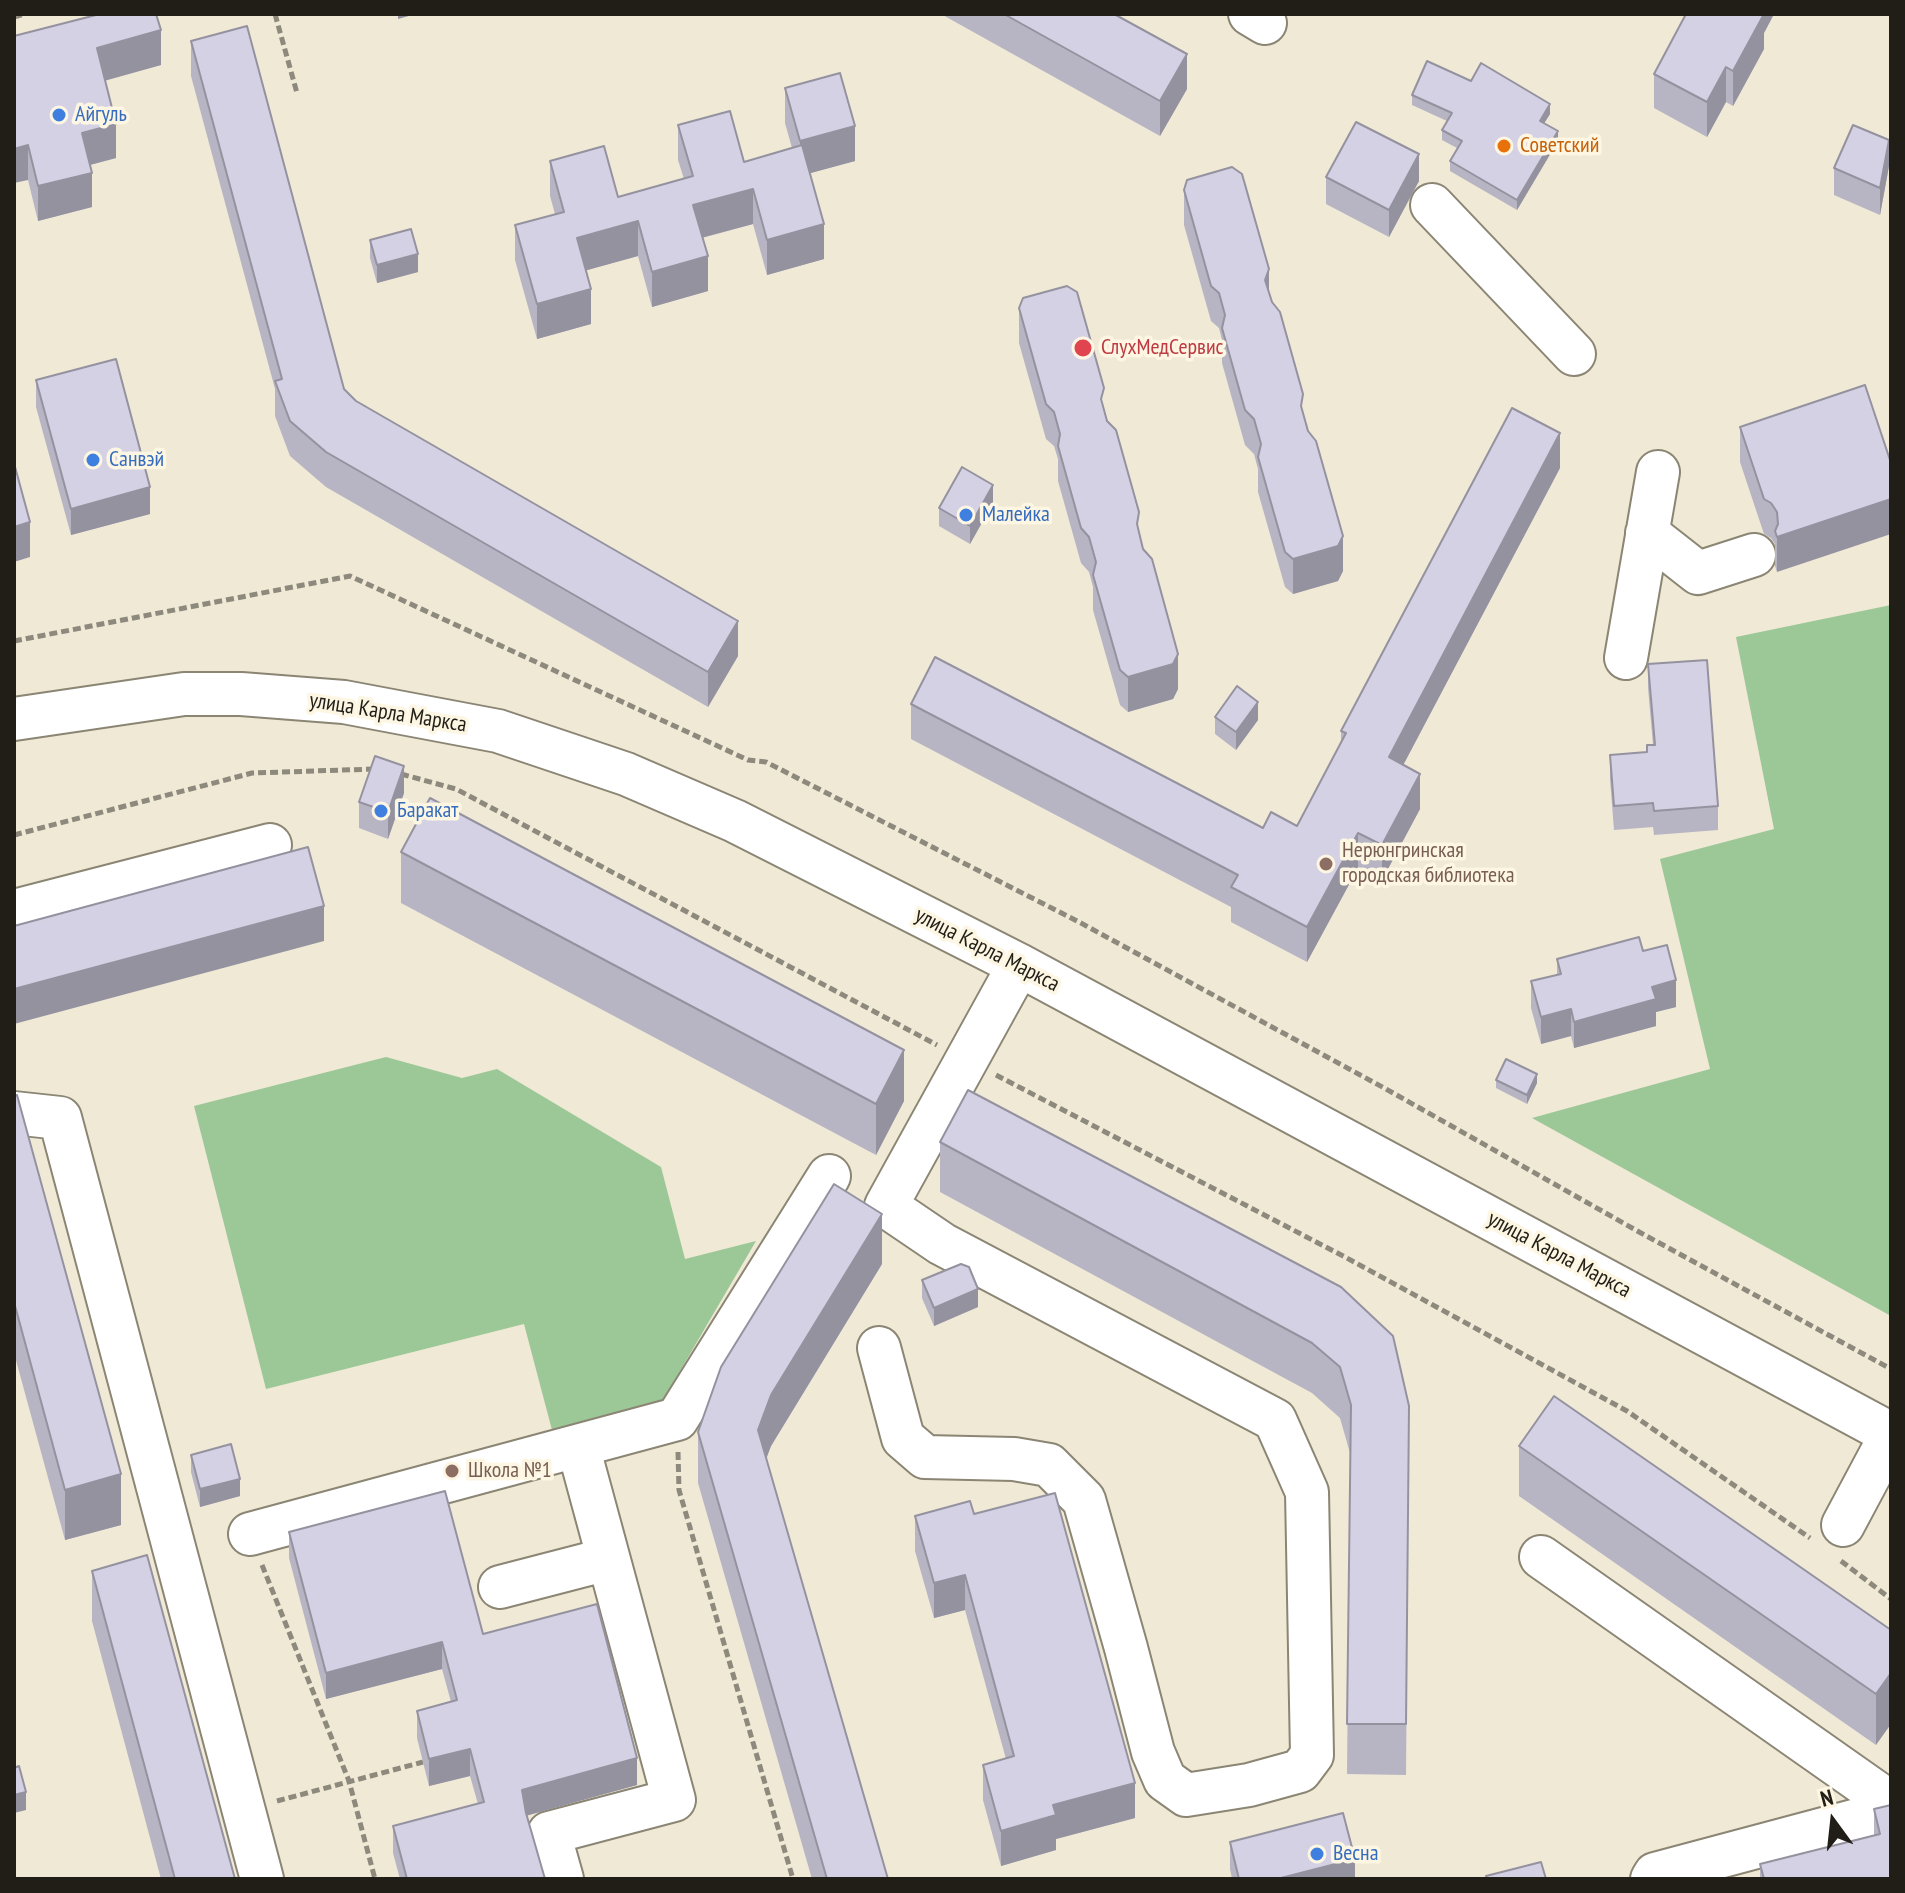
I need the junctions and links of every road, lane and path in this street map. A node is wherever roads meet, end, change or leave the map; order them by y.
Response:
1 (25, 14) edge
2 (275, 14) edge
3 (14, 17) edge
4 (297, 93) dead end
5 (1432, 205) dead end
6 (1574, 354) dead end
7 (1658, 472) dead end
8 (1647, 533) junction
9 (1754, 555) dead end
10 (1626, 658) dead end
11 (14, 719) edge
12 (270, 845) dead end
13 (14, 911) edge
14 (1019, 965) junction
15 (14, 1113) edge
16 (829, 1176) dead end
17 (879, 1348) dead end
18 (677, 1419) junction
19 (1891, 1434) edge
20 (578, 1446) junction
21 (1843, 1525) dead end
22 (250, 1534) joint
23 (1541, 1557) dead end
24 (608, 1559) junction
25 (500, 1587) dead end
26 (423, 1762) edge
27 (349, 1781) junction
28 (1891, 1803) edge
29 (243, 1809) junction
30 (1891, 1811) edge
31 (262, 1879) edge
32 (375, 1879) edge
33 (562, 1879) edge
34 (793, 1879) edge
35 (1652, 1879) edge

1 - 3 path
2 - 4 path
5 - 6 street
7 - 8 street
8 - 9 street
8 - 10 street
11 - 14 street, улица Карла Маркса
12 - 13 street
14 - 17 street
14 - 19 street, улица Карла Маркса
15 - 29 street
16 - 18 street
18 - 20 street
18 - 34 path
19 - 21 street
20 - 22 street
20 - 24 street
22 - 27 path
23 - 28 street
24 - 25 street
24 - 33 street
26 - 27 path
27 - 29 path
27 - 32 path
29 - 31 street
30 - 35 street

